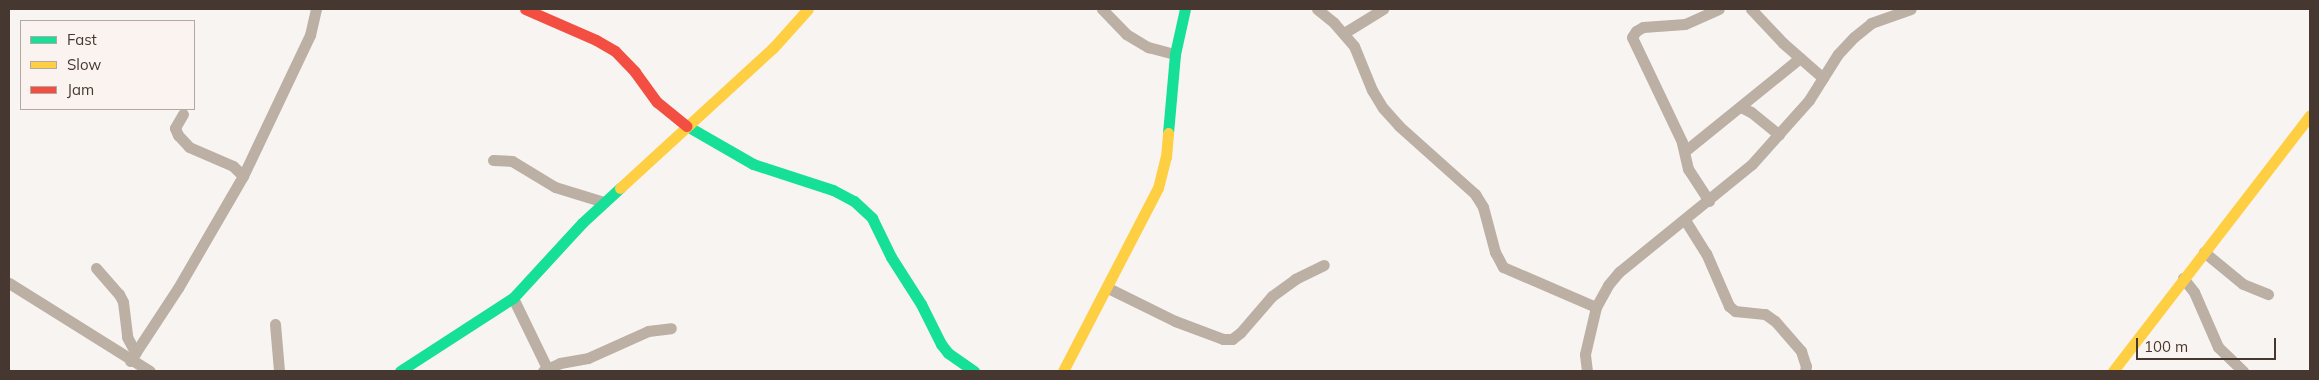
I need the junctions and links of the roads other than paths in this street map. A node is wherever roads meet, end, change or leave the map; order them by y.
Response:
1 (316, 9) edge
2 (525, 9) edge
3 (808, 9) edge
4 (1102, 9) edge
5 (1185, 9) edge
6 (1317, 9) edge
7 (1383, 9) edge
8 (1751, 9) edge
9 (1910, 9) edge
10 (1714, 10) edge
11 (1344, 33) junction
12 (1175, 54) junction
13 (1800, 58) junction
14 (1823, 78) junction
15 (1741, 107) junction
16 (183, 114) dead end
17 (2310, 115) edge
18 (688, 127) junction
19 (1779, 135) junction
20 (1685, 151) junction
21 (493, 160) dead end
22 (243, 176) junction
23 (1709, 201) junction
24 (604, 202) junction
25 (1685, 220) junction
26 (2204, 252) junction
27 (1324, 265) dead end
28 (96, 268) dead end
29 (2183, 278) junction
30 (9, 284) edge
31 (1108, 288) junction
32 (2268, 294) dead end
33 (513, 298) junction
34 (1596, 308) junction
35 (275, 324) dead end
36 (670, 328) dead end
37 (133, 357) junction
38 (545, 370) edge
39 (150, 371) edge
40 (279, 371) edge
41 (400, 371) edge
42 (974, 371) edge
43 (1063, 371) edge
44 (1587, 371) edge
45 (1805, 371) edge
46 (2113, 371) edge
47 (2243, 371) edge

1 - 22 street
2 - 18 street
3 - 18 street
4 - 12 street
5 - 12 street
6 - 11 street
7 - 11 street
8 - 13 street
9 - 14 street
10 - 20 street
11 - 34 street
12 - 31 street
13 - 14 street
13 - 15 street
14 - 19 street
15 - 19 street
15 - 20 street
16 - 22 street
17 - 26 street
18 - 24 street
18 - 42 street
19 - 23 street
20 - 23 street
21 - 24 street
22 - 37 street
23 - 25 street
24 - 33 street
25 - 34 street
25 - 45 street
26 - 29 street
26 - 32 street
27 - 31 street
28 - 37 street
29 - 46 street
29 - 47 street
30 - 37 street
31 - 43 street
33 - 38 street
33 - 41 street
34 - 44 street
35 - 40 street
36 - 38 street
37 - 39 street

